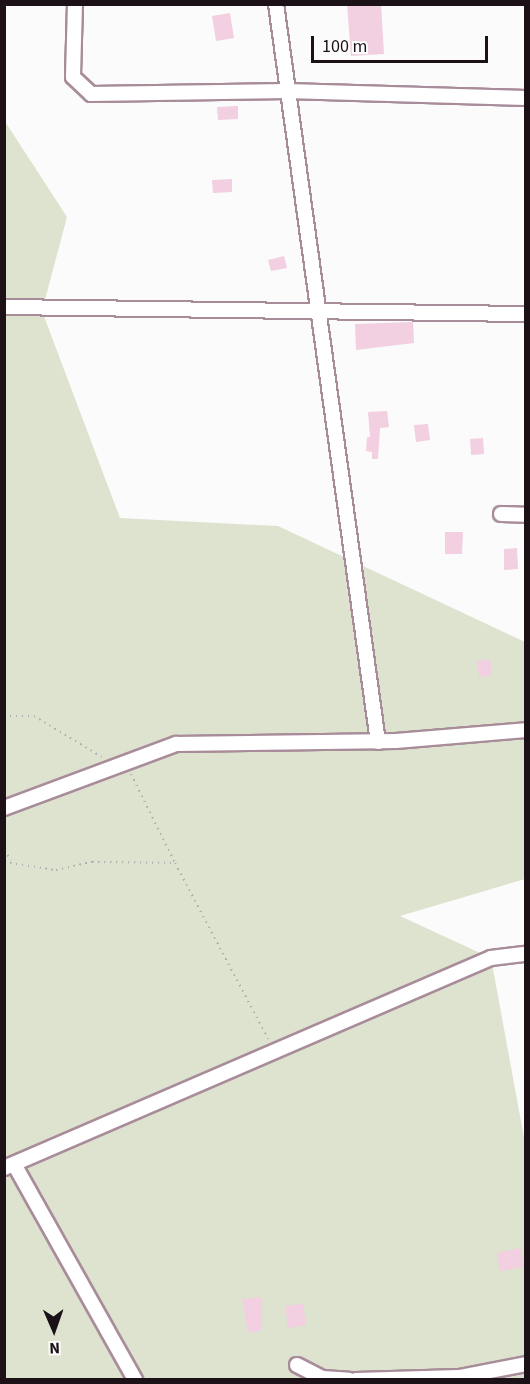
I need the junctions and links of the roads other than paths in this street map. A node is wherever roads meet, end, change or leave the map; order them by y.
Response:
1 (75, 4) edge
2 (276, 4) edge
3 (287, 91) junction
4 (525, 98) edge
5 (4, 307) edge
6 (316, 312) junction
7 (525, 314) edge
8 (501, 514) dead end
9 (525, 515) edge
10 (525, 730) edge
11 (378, 742) junction
12 (4, 808) edge
13 (525, 954) edge
14 (9, 1166) edge
15 (525, 1364) edge
16 (297, 1365) dead end
17 (135, 1380) edge
18 (349, 1380) edge
19 (356, 1380) edge

1 - 3 street
2 - 3 street
3 - 4 street
3 - 6 street
5 - 6 street
6 - 7 street
6 - 11 street
8 - 9 street
10 - 11 street
11 - 12 street
13 - 14 street
14 - 17 street
15 - 19 street
16 - 18 street

